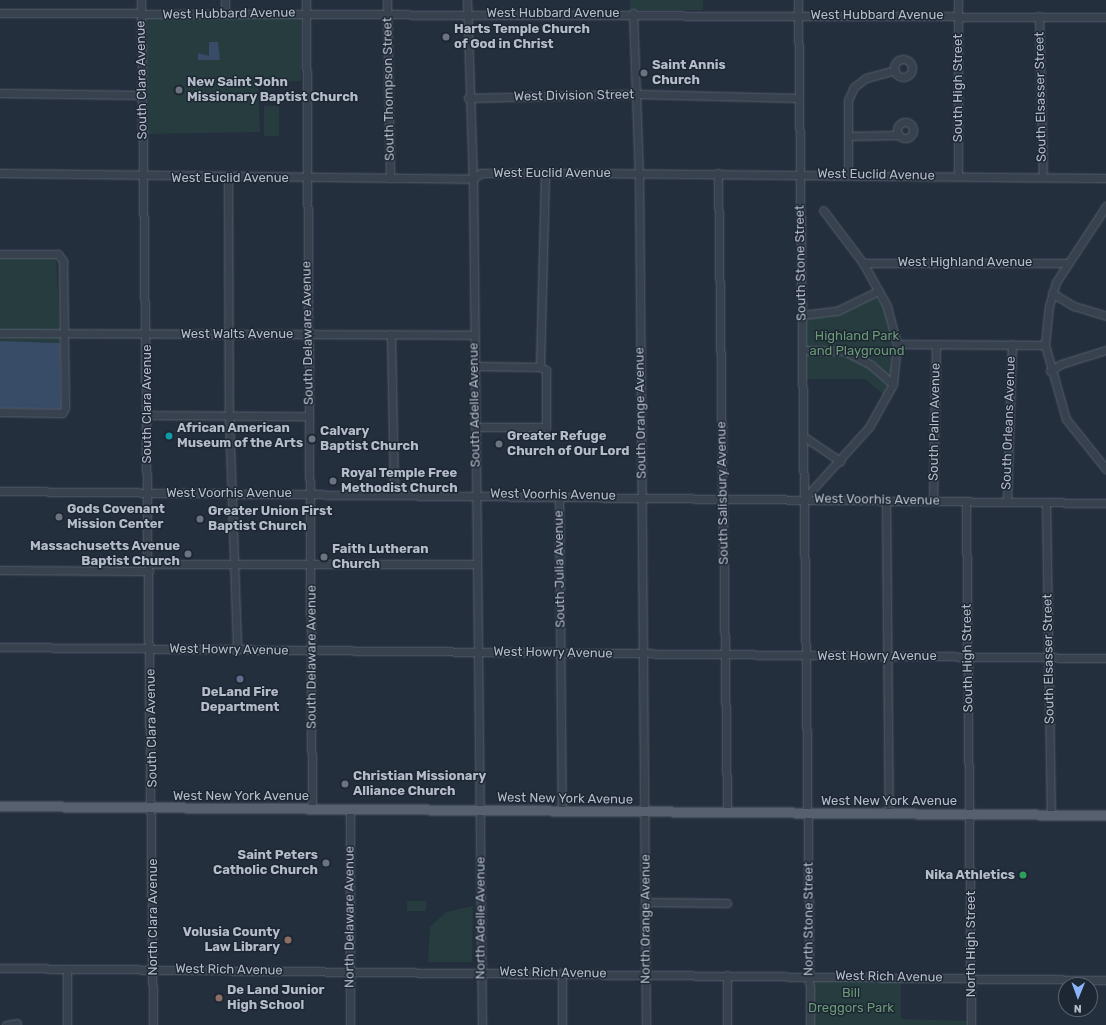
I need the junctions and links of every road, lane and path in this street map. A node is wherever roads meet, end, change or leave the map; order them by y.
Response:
1 (141, 0) edge
2 (225, 0) edge
3 (306, 0) edge
4 (387, 0) edge
5 (467, 0) edge
6 (798, 0) edge
7 (958, 0) edge
8 (0, 13) edge
9 (225, 13) junction
10 (306, 13) junction
11 (467, 13) junction
12 (633, 13) junction
13 (388, 14) junction
14 (798, 14) junction
15 (141, 15) junction
16 (958, 15) junction
17 (1039, 16) junction
18 (1106, 17) edge
19 (895, 70) dead end
20 (0, 92) edge
21 (636, 94) junction
22 (142, 95) junction
23 (468, 98) junction
24 (799, 98) junction
25 (898, 135) dead end
26 (848, 136) junction
27 (545, 173) junction
28 (639, 173) junction
29 (0, 174) edge
30 (718, 174) junction
31 (799, 174) junction
32 (848, 175) junction
33 (958, 176) junction
34 (143, 177) junction
35 (1043, 177) junction
36 (228, 178) junction
37 (307, 178) junction
38 (390, 178) junction
39 (1106, 178) edge
40 (473, 179) junction
41 (1106, 206) edge
42 (823, 210) dead end
43 (0, 254) edge
44 (863, 263) junction
45 (1067, 263) junction
46 (878, 291) junction
47 (1052, 293) junction
48 (802, 315) junction
49 (1106, 316) edge
50 (0, 333) edge
51 (146, 334) junction
52 (227, 334) junction
53 (308, 334) junction
54 (391, 334) junction
55 (63, 335) junction
56 (474, 335) junction
57 (897, 344) junction
58 (936, 344) junction
59 (1012, 344) junction
60 (1045, 344) junction
61 (803, 350) junction
62 (1106, 350) edge
63 (474, 366) junction
64 (543, 369) junction
65 (1050, 371) junction
66 (893, 384) junction
67 (0, 412) edge
68 (147, 415) junction
69 (228, 416) junction
70 (309, 416) junction
71 (475, 427) junction
72 (803, 436) junction
73 (840, 461) junction
74 (1106, 469) edge
75 (0, 490) edge
76 (147, 493) junction
77 (231, 493) junction
78 (309, 494) junction
79 (394, 494) junction
80 (476, 494) junction
81 (559, 495) junction
82 (642, 496) junction
83 (723, 498) junction
84 (804, 499) junction
85 (886, 500) junction
86 (934, 501) junction
87 (966, 501) junction
88 (1007, 502) junction
89 (1046, 502) junction
90 (1106, 503) edge
91 (234, 564) junction
92 (311, 564) junction
93 (477, 564) junction
94 (149, 568) junction
95 (0, 570) edge
96 (0, 648) edge
97 (151, 649) junction
98 (237, 650) junction
99 (313, 651) junction
100 (479, 652) junction
101 (561, 653) junction
102 (644, 654) junction
103 (726, 654) junction
104 (806, 655) junction
105 (886, 656) junction
106 (967, 657) junction
107 (1049, 658) junction
108 (1106, 658) edge
109 (0, 806) edge
110 (153, 808) junction
111 (312, 810) junction
112 (350, 810) junction
113 (480, 811) junction
114 (562, 812) junction
115 (645, 812) junction
116 (727, 813) junction
117 (808, 813) junction
118 (889, 814) junction
119 (970, 815) junction
120 (1050, 815) junction
121 (1106, 815) edge
122 (646, 902) junction
123 (727, 903) dead end
124 (0, 968) edge
125 (68, 969) junction
126 (154, 969) junction
127 (350, 971) junction
128 (481, 972) junction
129 (562, 974) junction
130 (646, 975) junction
131 (726, 975) junction
132 (810, 976) junction
133 (972, 978) junction
134 (1106, 980) edge
135 (17, 1023) dead end
136 (6, 1025) edge
137 (68, 1025) edge
138 (153, 1025) edge
139 (350, 1025) edge
140 (482, 1025) edge
141 (562, 1025) edge
142 (646, 1025) edge
143 (727, 1025) edge
144 (810, 1025) edge
145 (971, 1025) edge

1 - 15 street, South Clara Avenue
2 - 9 street
3 - 10 street, South Delaware Avenue
4 - 13 street, South Thompson Street
5 - 11 street, South Adelle Avenue
6 - 14 street, South Stone Street
7 - 16 street, South High Street
8 - 15 street, West Hubbard Avenue
9 - 10 street, West Hubbard Avenue
9 - 15 street, West Hubbard Avenue
10 - 13 street, West Hubbard Avenue
10 - 37 street, South Delaware Avenue
11 - 12 street, West Hubbard Avenue
11 - 13 street, West Hubbard Avenue
11 - 23 street, South Adelle Avenue
12 - 14 street, West Hubbard Avenue
12 - 21 street, South Orange Avenue
13 - 38 street, South Thompson Street
14 - 16 street, West Hubbard Avenue
14 - 24 street, South Stone Street
15 - 22 street, South Clara Avenue
16 - 17 street, West Hubbard Avenue
16 - 33 street, South High Street
17 - 18 street, West Hubbard Avenue
17 - 35 street, South Elsasser Street
19 - 26 street
20 - 22 street
21 - 23 street, West Division Street
21 - 24 street, West Division Street
21 - 28 street, South Orange Avenue
22 - 34 street, South Clara Avenue
23 - 40 street, South Adelle Avenue
24 - 31 street, South Stone Street
25 - 26 street
26 - 32 street
27 - 28 street, West Euclid Avenue
27 - 40 street, West Euclid Avenue
27 - 64 street
28 - 30 street, West Euclid Avenue
28 - 82 street, South Orange Avenue
29 - 34 street, West Euclid Avenue
30 - 31 street, West Euclid Avenue
30 - 83 street, South Salisbury Avenue
31 - 32 street, West Euclid Avenue
31 - 48 street, South Stone Street
32 - 33 street, West Euclid Avenue
33 - 35 street, West Euclid Avenue
34 - 36 street, West Euclid Avenue
34 - 51 street, South Clara Avenue
35 - 39 street, West Euclid Avenue
36 - 37 street, West Euclid Avenue
36 - 52 street
37 - 38 street, West Euclid Avenue
37 - 53 street, South Delaware Avenue
38 - 40 street, West Euclid Avenue
40 - 56 street, South Adelle Avenue
41 - 45 street
42 - 44 street
43 - 55 street
44 - 45 street, West Highland Avenue
44 - 46 street
45 - 47 street
46 - 48 street
46 - 57 street
47 - 49 street
47 - 60 street
48 - 61 street, South Stone Street
50 - 55 street, West Walts Avenue
51 - 52 street, West Walts Avenue
51 - 55 street, West Walts Avenue
51 - 68 street, South Clara Avenue
52 - 53 street, West Walts Avenue
52 - 69 street
53 - 54 street, West Walts Avenue
53 - 70 street, South Delaware Avenue
54 - 56 street, West Walts Avenue
54 - 79 street
55 - 67 street
56 - 63 street, South Adelle Avenue
57 - 58 street
57 - 66 street
58 - 59 street
58 - 86 street, South Palm Avenue
59 - 60 street
59 - 88 street, South Orleans Avenue
60 - 65 street
61 - 66 street
61 - 72 street, South Stone Street
62 - 65 street
63 - 64 street
63 - 71 street, South Adelle Avenue
64 - 71 street
65 - 74 street
66 - 73 street
68 - 69 street
68 - 76 street, South Clara Avenue
69 - 70 street
69 - 77 street
70 - 78 street, South Delaware Avenue
71 - 80 street, South Adelle Avenue
72 - 73 street
72 - 84 street, South Stone Street
73 - 84 street
75 - 76 street, West Voorhis Avenue
76 - 77 street, West Voorhis Avenue
76 - 94 street, South Clara Avenue
77 - 78 street, West Voorhis Avenue
77 - 91 street
78 - 79 street, West Voorhis Avenue
78 - 92 street, South Delaware Avenue
79 - 80 street, West Voorhis Avenue
80 - 81 street, West Voorhis Avenue
80 - 93 street, South Adelle Avenue
81 - 82 street, West Voorhis Avenue
81 - 101 street, South Julia Avenue
82 - 83 street, West Voorhis Avenue
82 - 102 street, South Orange Avenue
83 - 84 street, West Voorhis Avenue
83 - 103 street, South Salisbury Avenue
84 - 85 street, West Voorhis Avenue
84 - 104 street, South Stone Street
85 - 86 street, West Voorhis Avenue
85 - 105 street
86 - 87 street, West Voorhis Avenue
87 - 88 street, West Voorhis Avenue
87 - 106 street, South High Street
88 - 89 street, West Voorhis Avenue
89 - 90 street, West Voorhis Avenue
89 - 107 street, South Elsasser Street
91 - 92 street
91 - 94 street
91 - 98 street
92 - 93 street
92 - 99 street, South Delaware Avenue
93 - 100 street, South Adelle Avenue
94 - 95 street
94 - 97 street, South Clara Avenue
96 - 97 street, West Howry Avenue
97 - 98 street, West Howry Avenue
97 - 110 street, South Clara Avenue
98 - 99 street, West Howry Avenue
99 - 100 street, West Howry Avenue
99 - 111 street, South Delaware Avenue
100 - 101 street, West Howry Avenue
100 - 113 street, South Adelle Avenue
101 - 102 street, West Howry Avenue
101 - 114 street, South Julia Avenue
102 - 103 street, West Howry Avenue
102 - 115 street, South Orange Avenue
103 - 104 street, West Howry Avenue
103 - 116 street, South Salisbury Avenue
104 - 105 street, West Howry Avenue
104 - 117 street, South Stone Street
105 - 106 street, West Howry Avenue
105 - 118 street
106 - 107 street, West Howry Avenue
106 - 119 street, South High Street
107 - 108 street, West Howry Avenue
107 - 120 street, South Elsasser Street
109 - 110 main road, West New York Avenue
110 - 111 main road, West New York Avenue
110 - 126 street, North Clara Avenue
111 - 112 main road, West New York Avenue
112 - 113 main road, West New York Avenue
112 - 127 street, North Delaware Avenue
113 - 114 main road, West New York Avenue
113 - 128 street, North Adelle Avenue
114 - 115 main road, West New York Avenue
115 - 116 main road, West New York Avenue
115 - 122 street, North Orange Avenue
116 - 117 main road, West New York Avenue
117 - 118 main road, West New York Avenue
117 - 132 street, North Stone Street
118 - 119 main road, West New York Avenue
119 - 120 main road, West New York Avenue
119 - 133 street, North High Street
120 - 121 main road, West New York Avenue
122 - 123 street
122 - 130 street, North Orange Avenue
124 - 125 street, West Rich Avenue
125 - 126 street, West Rich Avenue
125 - 137 street
126 - 127 street, West Rich Avenue
126 - 138 street, North Clara Avenue
127 - 128 street, West Rich Avenue
127 - 139 street, North Delaware Avenue
128 - 129 street, West Rich Avenue
128 - 140 street, North Adelle Avenue
129 - 130 street, West Rich Avenue
129 - 141 street
130 - 131 street, West Rich Avenue
130 - 142 street, North Orange Avenue
131 - 132 street, West Rich Avenue
131 - 143 street
132 - 133 street, West Rich Avenue
132 - 144 street, North Stone Street
133 - 134 street, West Rich Avenue
133 - 145 street, North High Street
135 - 136 street

